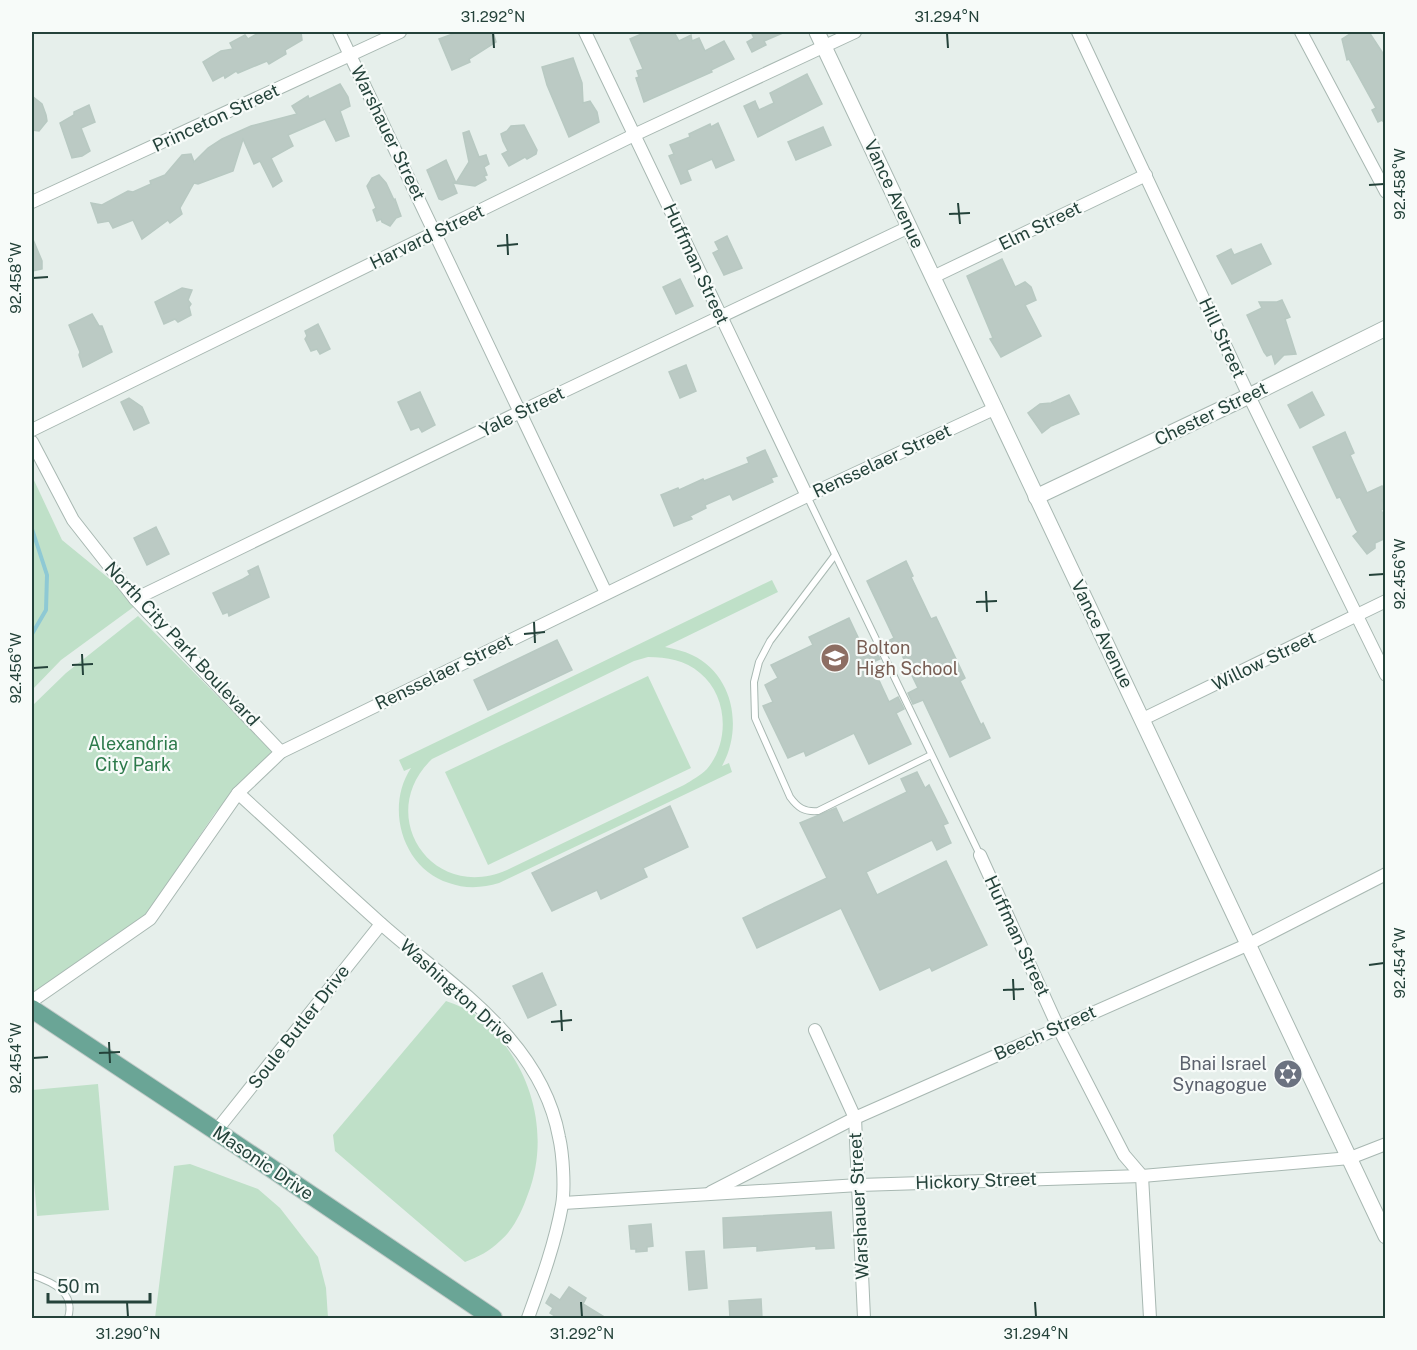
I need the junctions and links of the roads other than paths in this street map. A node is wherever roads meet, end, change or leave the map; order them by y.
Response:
1 (339, 32) edge
2 (400, 32) edge
3 (585, 32) edge
4 (855, 32) edge
5 (1078, 32) edge
6 (1300, 32) edge
7 (820, 38) edge
8 (351, 56) junction
9 (634, 135) junction
10 (1146, 175) junction
11 (1386, 192) edge
12 (32, 202) edge
13 (909, 227) junction
14 (436, 234) junction
15 (933, 277) junction
16 (721, 317) junction
17 (1386, 328) edge
18 (1250, 396) junction
19 (996, 408) junction
20 (520, 412) junction
21 (32, 430) edge
22 (32, 442) edge
23 (807, 496) junction
24 (1036, 497) junction
25 (835, 555) junction
26 (606, 593) junction
27 (135, 599) junction
28 (1386, 602) edge
29 (1357, 617) junction
30 (1386, 675) edge
31 (1143, 719) junction
32 (281, 752) junction
33 (932, 755) junction
34 (238, 793) junction
35 (980, 855) joint
36 (1386, 874) edge
37 (381, 924) junction
38 (1249, 944) junction
39 (32, 1001) edge
40 (32, 1009) edge
41 (1058, 1027) junction
42 (815, 1030) dead end
43 (855, 1118) junction
44 (216, 1131) junction
45 (1386, 1144) edge
46 (1350, 1158) junction
47 (1142, 1176) junction
48 (859, 1185) junction
49 (707, 1195) junction
50 (563, 1203) junction
51 (1386, 1236) edge
52 (32, 1275) edge
53 (68, 1318) edge
54 (493, 1318) edge
55 (528, 1318) edge
56 (864, 1318) edge
57 (1150, 1318) edge

1 - 8 street, Warshauer Street
2 - 8 street, Princeton Street
3 - 9 street, Huffman Street
4 - 7 street, Harvard Street
5 - 10 street, Hill Street
6 - 11 street
7 - 9 street, Harvard Street
7 - 13 street, Vance Avenue
8 - 12 street, Princeton Street
8 - 14 street, Warshauer Street
9 - 14 street, Harvard Street
9 - 16 street, Huffman Street
10 - 15 street, Elm Street
10 - 18 street, Hill Street
13 - 15 street, Vance Avenue
13 - 16 street, Yale Street
14 - 20 street, Warshauer Street
14 - 21 street, Harvard Street
15 - 19 street, Vance Avenue
16 - 20 street, Yale Street
16 - 23 street, Huffman Street
17 - 18 street, Chester Street
18 - 24 street, Chester Street
18 - 29 street, Hill Street
19 - 23 street, Rensselaer Street
19 - 24 street, Vance Avenue
20 - 26 street, Warshauer Street
20 - 27 street, Yale Street
22 - 27 street, North City Park Boulevard
23 - 25 lane
23 - 26 street, Rensselaer Street
24 - 31 street, Vance Avenue
25 - 33 lane
25 - 33 lane
26 - 32 street, Rensselaer Street
27 - 32 street, North City Park Boulevard
28 - 29 street, Willow Street
29 - 30 street, Hill Street
29 - 31 street, Willow Street
31 - 38 street, Vance Avenue
32 - 34 street, Rensselaer Street
33 - 35 lane
34 - 37 street, Washington Drive
34 - 39 street, Rensselaer Street
35 - 41 street, Huffman Street
36 - 38 street, Beech Street
37 - 44 street, Soule Butler Drive
37 - 50 street, Washington Drive
38 - 41 street, Beech Street
38 - 46 street, Vance Avenue
40 - 44 main road, Masonic Drive
41 - 43 street, Beech Street
41 - 47 street, Huffman Street
42 - 43 street, Warshauer Street
43 - 48 street, Warshauer Street
43 - 49 street, Beech Street
44 - 54 main road, Masonic Drive
45 - 46 street, Hickory Street
46 - 47 street, Hickory Street
46 - 51 street, Vance Avenue
47 - 48 street, Hickory Street
47 - 57 street
48 - 49 street, Hickory Street
48 - 56 street, Warshauer Street
49 - 50 street, Hickory Street
50 - 55 street, Washington Drive
52 - 53 lane

